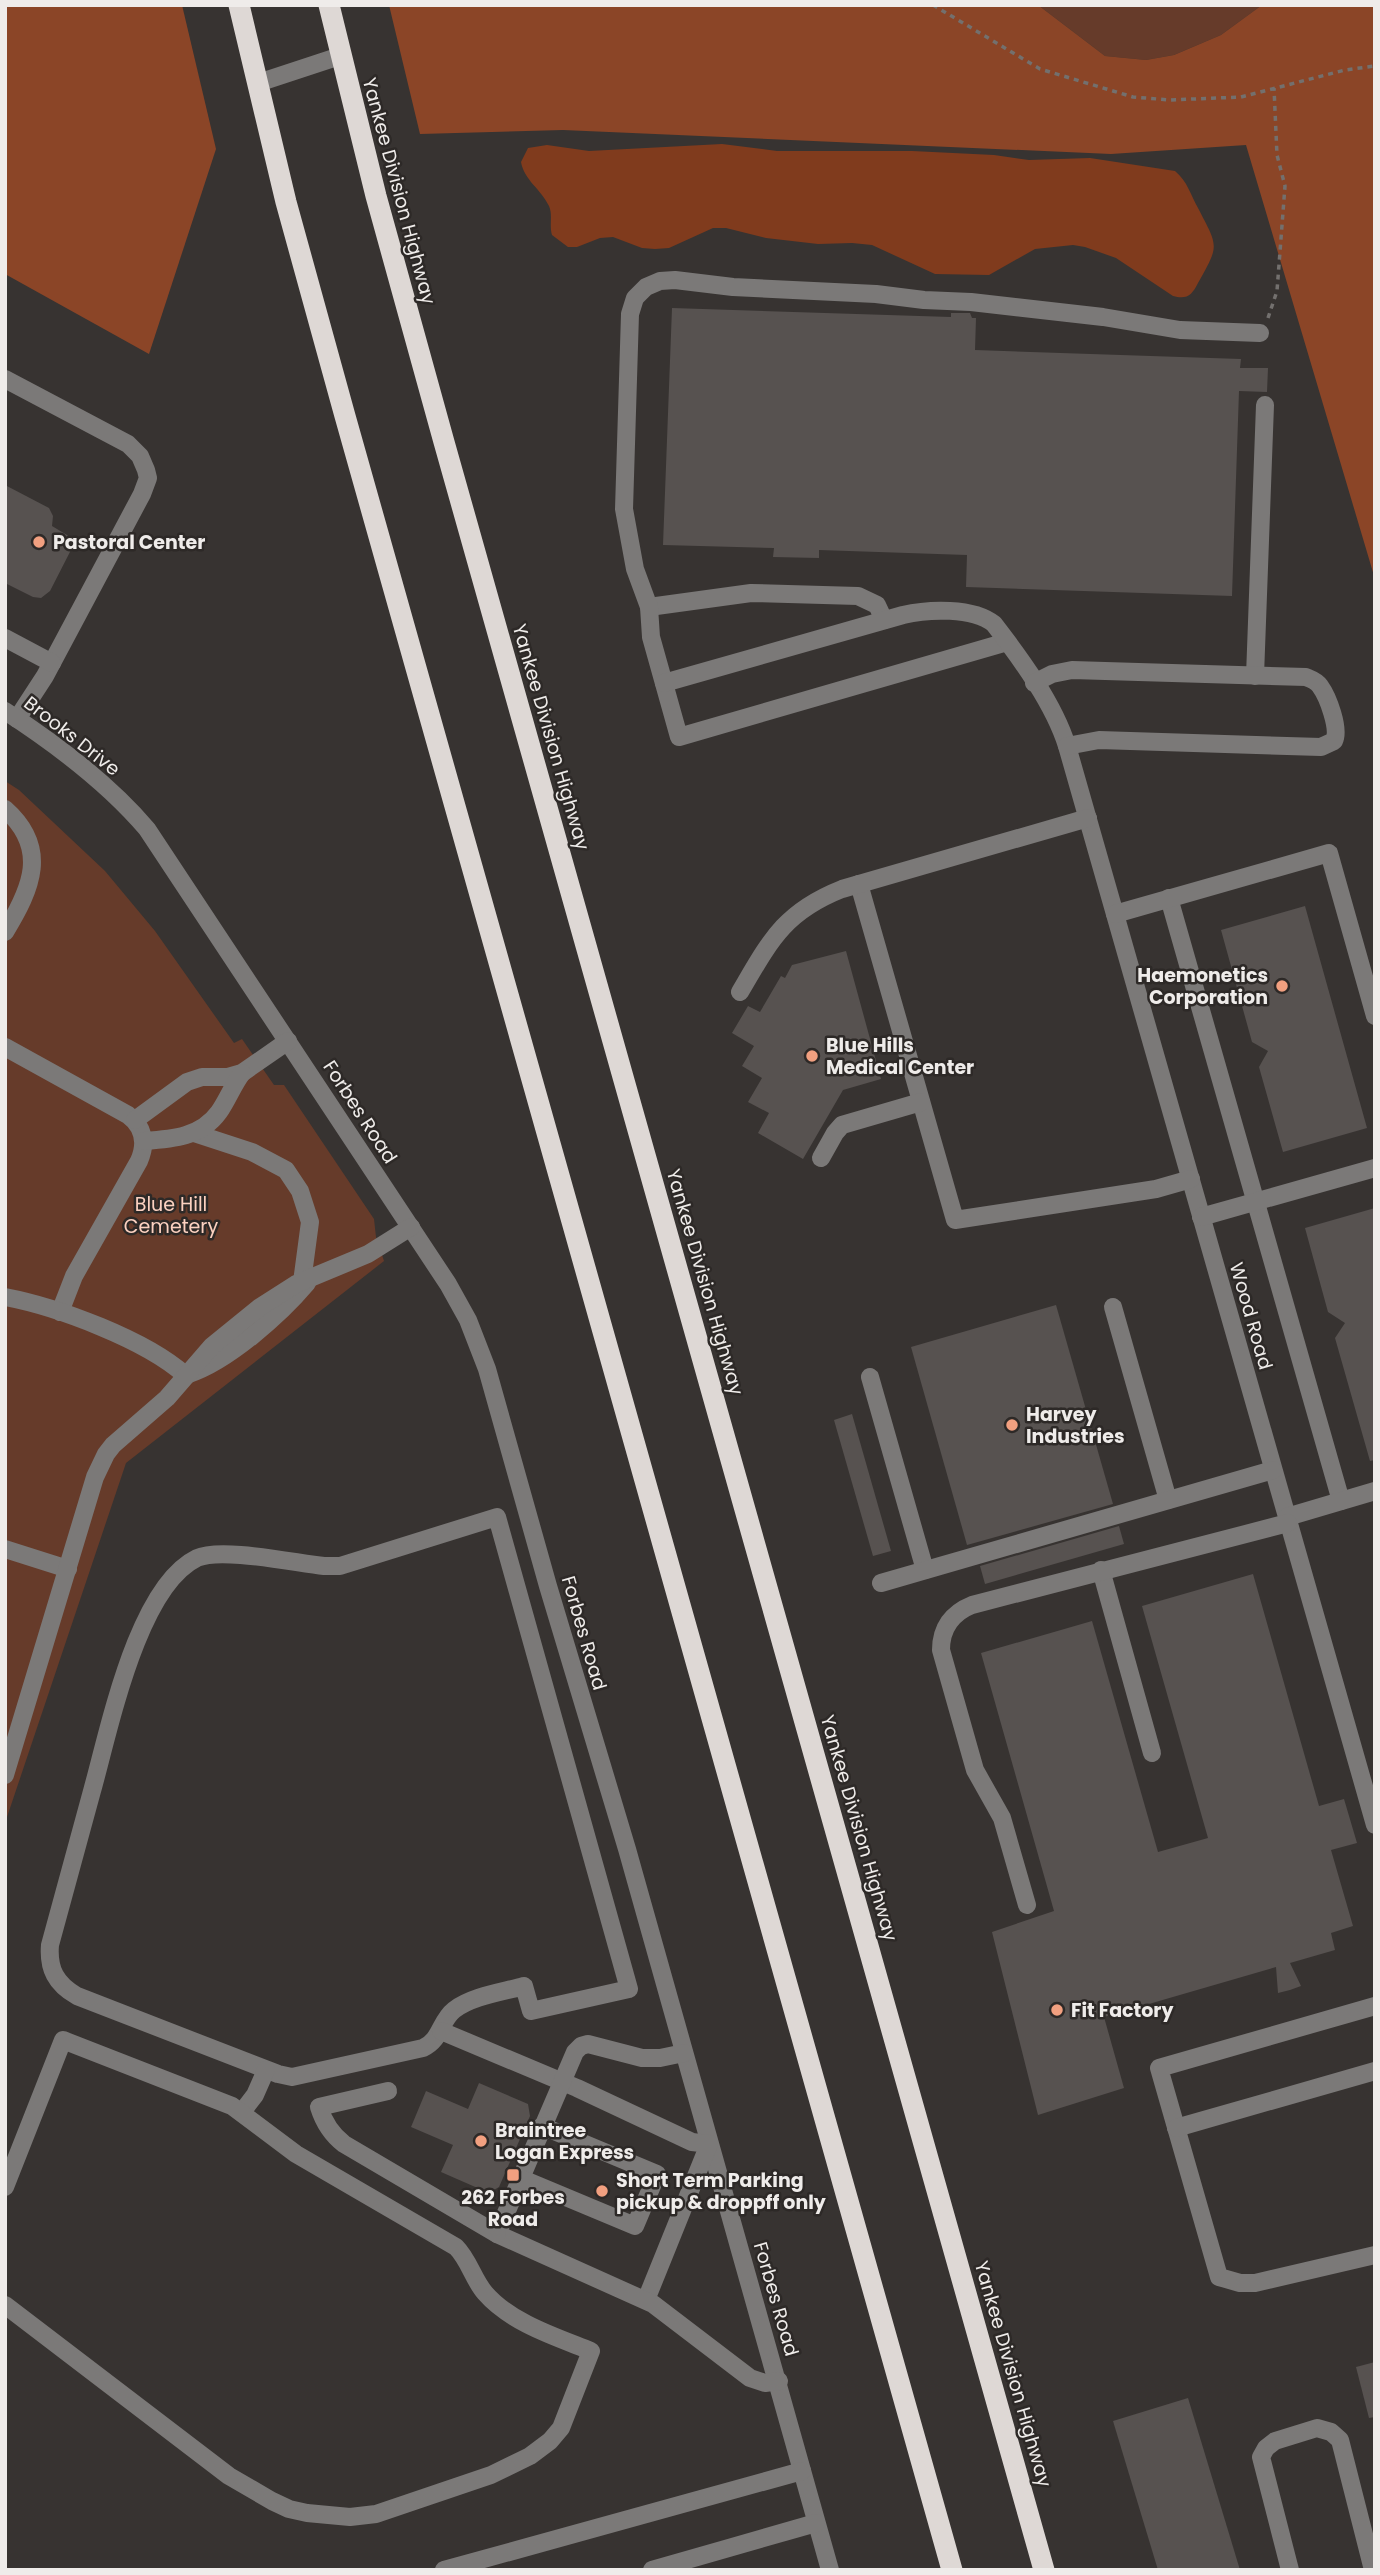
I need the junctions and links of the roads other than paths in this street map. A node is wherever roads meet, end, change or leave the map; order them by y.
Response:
1 (239, 5) edge
2 (329, 5) edge
3 (340, 56) junction
4 (258, 83) junction
5 (1261, 333) road end
6 (8, 387) edge
7 (1265, 405) dead end
8 (649, 607) junction
9 (884, 620) junction
10 (5, 638) edge
11 (1007, 642) junction
12 (52, 663) junction
13 (1255, 676) junction
14 (664, 683) junction
15 (1034, 683) junction
16 (11, 715) edge
17 (1067, 746) junction
18 (114, 794) joint
19 (5, 808) edge
20 (1088, 818) junction
21 (859, 884) junction
22 (1169, 898) junction
23 (1115, 914) junction
24 (5, 932) edge
25 (740, 992) dead end
26 (1375, 1016) edge
27 (288, 1041) junction
28 (5, 1047) edge
29 (242, 1073) junction
30 (921, 1102) junction
31 (135, 1120) junction
32 (194, 1133) junction
33 (144, 1141) junction
34 (821, 1158) dead end
35 (1375, 1168) edge
36 (1191, 1179) junction
37 (1256, 1202) junction
38 (1202, 1217) junction
39 (411, 1227) junction
40 (307, 1280) junction
41 (5, 1297) edge
42 (1113, 1307) dead end
43 (60, 1312) junction
44 (185, 1375) junction
45 (870, 1377) dead end
46 (1273, 1470) junction
47 (1375, 1491) edge
48 (1168, 1500) junction
49 (1341, 1501) junction
50 (1288, 1520) junction
51 (5, 1549) edge
52 (68, 1569) junction
53 (925, 1570) junction
54 (1101, 1570) junction
55 (881, 1583) dead end
56 (1152, 1753) dead end
57 (5, 1776) edge
58 (1375, 1825) edge
59 (1027, 1905) dead end
60 (1375, 2006) edge
61 (441, 2031) junction
62 (684, 2053) junction
63 (266, 2070) junction
64 (1375, 2071) edge
65 (561, 2081) junction
66 (388, 2091) dead end
67 (242, 2112) junction
68 (542, 2126) junction
69 (1176, 2128) junction
70 (709, 2144) junction
71 (520, 2178) junction
72 (5, 2187) edge
73 (497, 2234) junction
74 (1375, 2255) edge
75 (646, 2300) junction
76 (5, 2305) edge
77 (779, 2381) junction
78 (802, 2471) junction
79 (816, 2523) junction
80 (444, 2570) edge
81 (652, 2570) edge
82 (830, 2570) edge
83 (952, 2570) edge
84 (1044, 2570) edge
85 (1290, 2570) edge
86 (1373, 2570) edge

1 - 4 highway
2 - 3 highway, Yankee Division Highway
3 - 4 street
3 - 84 highway, Yankee Division Highway
4 - 83 highway
5 - 8 street
6 - 12 street
7 - 13 street
8 - 9 street
8 - 14 street
9 - 11 street, Wood Road
9 - 14 street, Wood Road
10 - 12 street
11 - 14 street
11 - 15 street, Wood Road
12 - 16 street
13 - 15 street
13 - 17 street
15 - 17 street, Wood Road
16 - 18 street, Brooks Drive
17 - 20 street, Wood Road
18 - 27 street, Forbes Road
19 - 24 street
20 - 21 street
20 - 23 street, Wood Road
21 - 25 street
21 - 30 street
22 - 23 street
22 - 26 street
22 - 37 street
23 - 36 street, Wood Road
27 - 29 street
27 - 39 street, Forbes Road
28 - 31 street
29 - 31 street
29 - 32 street
30 - 34 street
30 - 36 street
31 - 33 street
32 - 33 street
32 - 40 street
33 - 43 street
35 - 37 street
36 - 38 street, Wood Road
37 - 38 street
37 - 49 street
38 - 46 street, Wood Road
39 - 40 street
39 - 62 street, Forbes Road
40 - 44 street
41 - 43 street
42 - 48 street
43 - 44 street
44 - 52 street
45 - 53 street
46 - 48 street
46 - 50 street, Wood Road
47 - 49 street
48 - 53 street
49 - 50 street
50 - 54 street
50 - 58 street, Wood Road
51 - 52 street
52 - 57 street
53 - 55 street
54 - 56 street
54 - 59 street
60 - 69 street
61 - 63 street
61 - 63 street
61 - 65 street
62 - 65 street
62 - 70 street, Forbes Road
63 - 67 street
64 - 69 street
65 - 68 street
65 - 70 street
66 - 73 street
67 - 72 street
67 - 76 street
68 - 71 street
68 - 71 street
69 - 74 street
70 - 75 street
70 - 77 street, Forbes Road
71 - 73 street
73 - 75 street
75 - 77 street
77 - 78 street, Forbes Road
78 - 79 street, Forbes Road
78 - 80 street
79 - 81 street
79 - 82 street, Forbes Road
85 - 86 street

